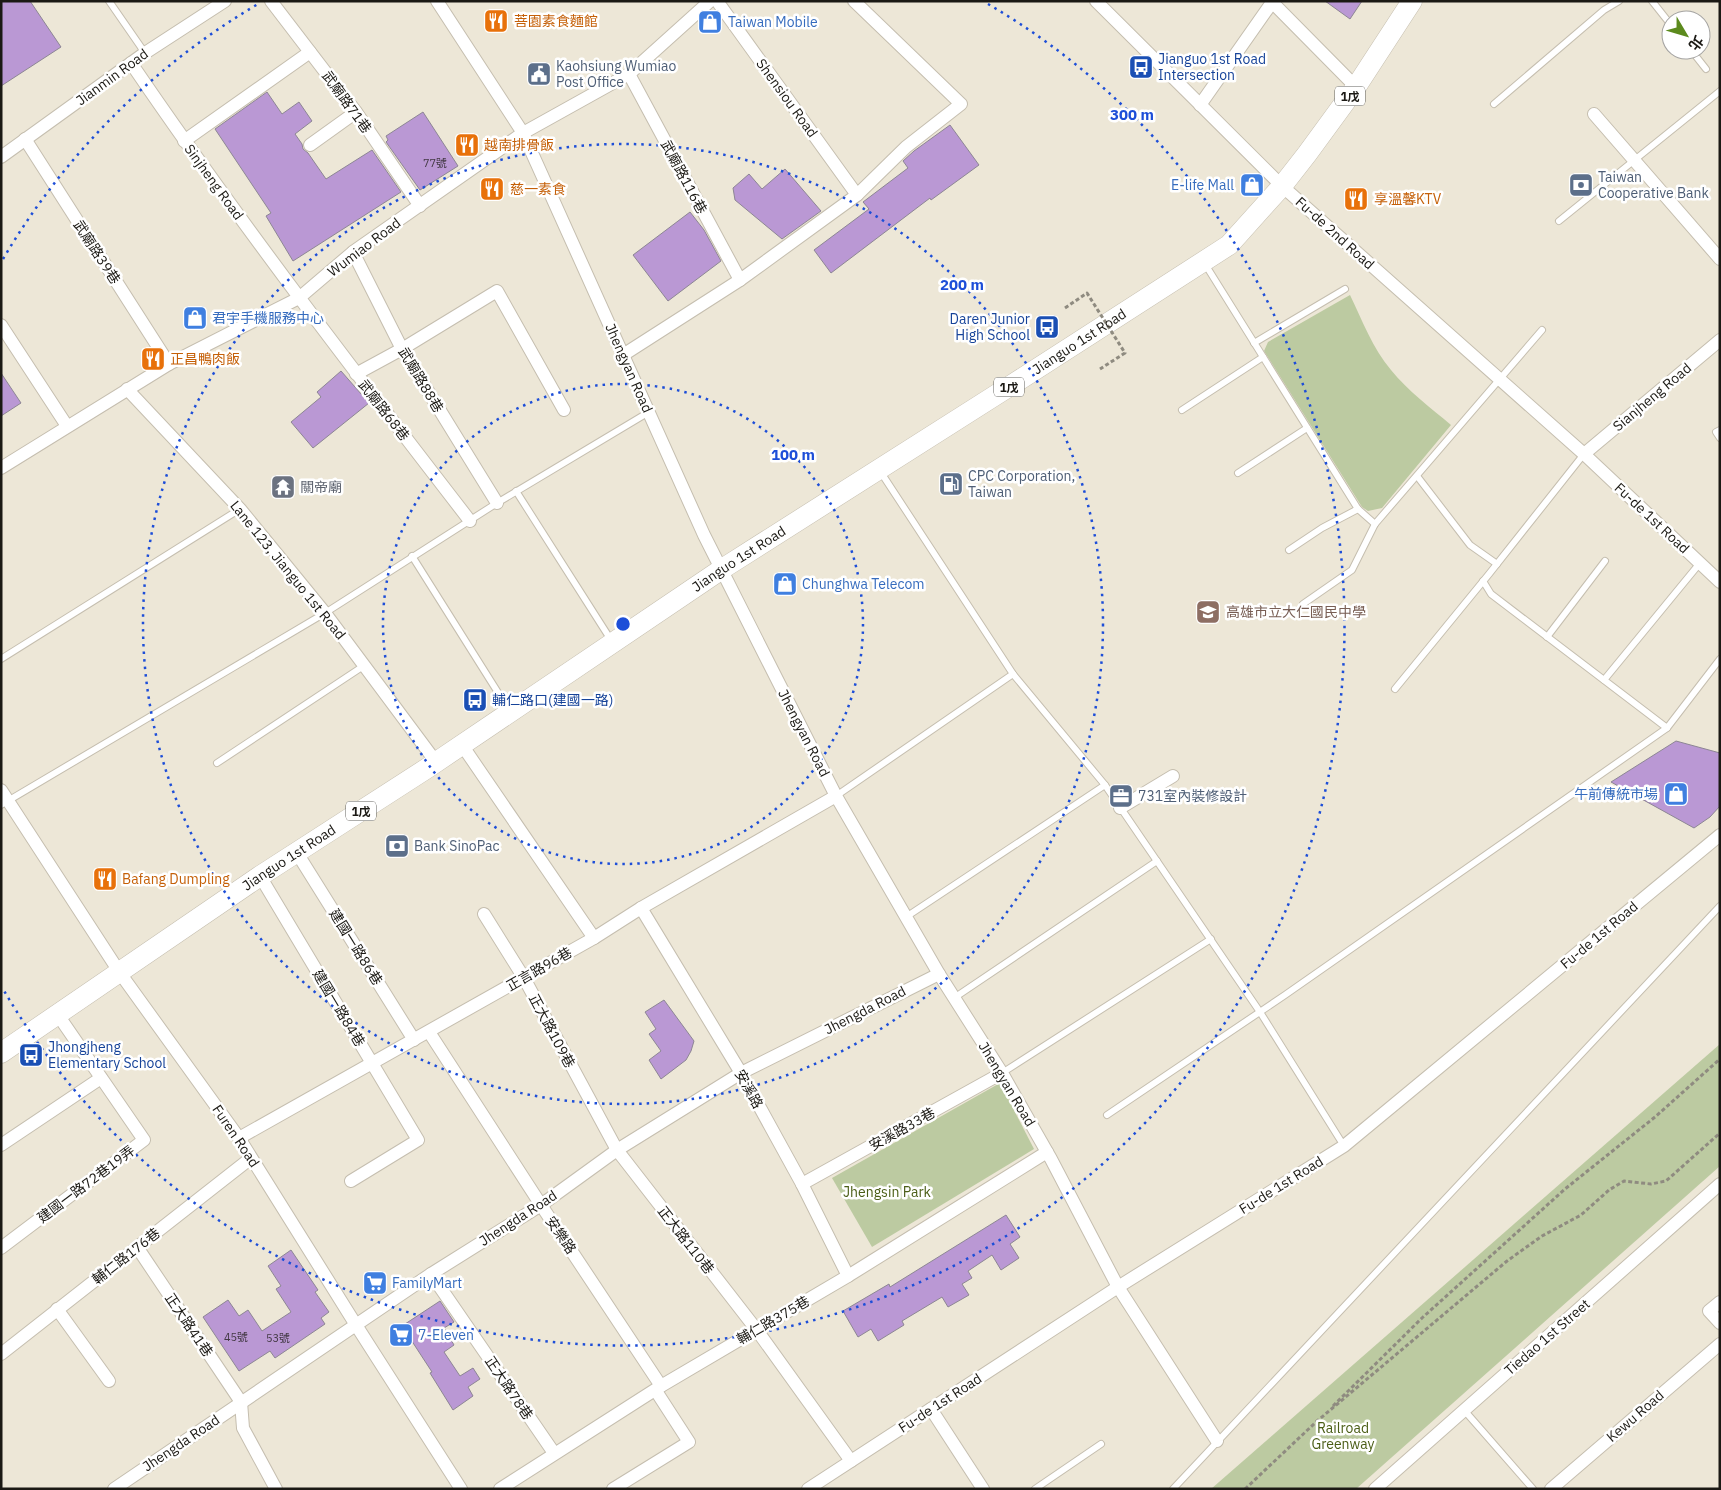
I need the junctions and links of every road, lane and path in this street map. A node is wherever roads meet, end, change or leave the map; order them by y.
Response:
1 (109, 1) edge
2 (225, 1) edge
3 (271, 1) edge
4 (437, 1) edge
5 (710, 1) edge
6 (717, 1) edge
7 (854, 1) edge
8 (1096, 1) edge
9 (1412, 1) edge
10 (1619, 1) edge
11 (1652, 1) edge
12 (1272, 2) edge
13 (1661, 12) edge
14 (310, 52) junction
15 (145, 53) junction
16 (1699, 60) edge
17 (131, 64) junction
18 (1706, 69) dead end
19 (629, 74) junction
20 (1356, 87) junction
21 (1720, 91) edge
22 (1494, 104) dead end
23 (1200, 105) junction
24 (356, 112) junction
25 (1594, 114) dead end
26 (523, 133) junction
27 (25, 140) junction
28 (184, 141) junction
29 (310, 145) dead end
30 (1, 157) edge
31 (1635, 161) junction
32 (1282, 186) junction
33 (857, 195) junction
34 (420, 206) junction
35 (1559, 221) dead end
36 (353, 252) junction
37 (1720, 259) edge
38 (1203, 261) junction
39 (740, 280) junction
40 (1345, 289) dead end
41 (299, 298) junction
42 (1065, 308) dead end
43 (1, 325) edge
44 (1542, 330) dead end
45 (1720, 340) edge
46 (1254, 343) junction
47 (402, 349) junction
48 (624, 355) junction
49 (1263, 357) junction
50 (169, 364) junction
51 (1100, 369) dead end
52 (356, 374) junction
53 (1500, 380) junction
54 (127, 389) junction
55 (564, 410) dead end
56 (1182, 410) dead end
57 (649, 412) junction
58 (67, 426) junction
59 (1307, 428) junction
60 (1720, 430) edge
61 (1720, 438) edge
62 (1584, 454) junction
63 (1, 468) edge
64 (879, 470) junction
65 (1238, 473) dead end
66 (1417, 476) junction
67 (516, 492) junction
68 (497, 503) junction
69 (240, 509) junction
70 (1358, 509) junction
71 (470, 521) junction
72 (1376, 524) junction
73 (1289, 550) dead end
74 (412, 556) junction
75 (1605, 561) dead end
76 (1700, 563) junction
77 (1497, 564) junction
78 (722, 569) junction
79 (1483, 581) junction
80 (1720, 582) edge
81 (1303, 604) dead end
82 (325, 613) junction
83 (1547, 637) junction
84 (613, 643) junction
85 (1, 659) edge
86 (1720, 659) edge
87 (364, 665) junction
88 (1013, 674) junction
89 (1604, 680) junction
90 (1395, 689) dead end
91 (510, 712) junction
92 (1667, 728) junction
93 (462, 745) junction
94 (217, 762) dead end
95 (436, 762) junction
96 (1173, 776) dead end
97 (1105, 785) junction
98 (836, 796) junction
99 (4, 798) edge
100 (1120, 808) junction
101 (1720, 835) edge
102 (297, 853) junction
103 (1157, 861) junction
104 (260, 876) junction
105 (1720, 906) edge
106 (641, 908) junction
107 (484, 914) dead end
108 (906, 918) junction
109 (594, 938) junction
110 (1211, 939) junction
111 (120, 973) junction
112 (938, 974) junction
113 (524, 978) junction
114 (954, 998) junction
115 (1260, 1012) junction
116 (58, 1015) junction
117 (429, 1032) junction
118 (414, 1040) junction
119 (1, 1053) edge
120 (1720, 1059) edge
121 (372, 1064) junction
122 (740, 1073) junction
123 (1002, 1073) junction
124 (102, 1078) junction
125 (1107, 1115) dead end
126 (1719, 1134) edge
127 (239, 1138) junction
128 (1, 1145) edge
129 (1344, 1146) junction
130 (617, 1150) junction
131 (1047, 1152) junction
132 (251, 1158) junction
133 (351, 1181) dead end
134 (802, 1184) junction
135 (1720, 1184) edge
136 (541, 1204) junction
137 (137, 1247) junction
138 (1, 1248) edge
139 (431, 1274) junction
140 (848, 1276) junction
141 (1118, 1287) junction
142 (1720, 1302) edge
143 (57, 1309) junction
144 (1720, 1323) edge
145 (356, 1326) junction
146 (756, 1330) junction
147 (1720, 1344) edge
148 (1, 1354) edge
149 (110, 1381) dead end
150 (659, 1388) junction
151 (241, 1402) junction
152 (931, 1409) junction
153 (1464, 1410) junction
154 (1316, 1422) junction
155 (1217, 1441) junction
156 (1101, 1444) dead end
157 (554, 1453) junction
158 (851, 1461) junction
159 (114, 1489) edge
160 (276, 1489) edge
161 (462, 1489) edge
162 (500, 1489) edge
163 (613, 1489) edge
164 (808, 1489) edge
165 (983, 1489) edge
166 (1035, 1489) edge
167 (1173, 1489) edge
168 (1245, 1489) edge
169 (1374, 1489) edge
170 (1533, 1489) edge
171 (1551, 1489) edge

1 - 15 lane
2 - 15 street, Jianmin Road
3 - 14 street, 武廟路71巷
4 - 26 street, Jhengyan Road
5 - 19 street, Wumiao Road
6 - 33 street, Shensiou Road
7 - 33 street
8 - 23 street, Fu-de 2nd Road
9 - 20 main road, Jianguo 1st Road / 1戊
10 - 22 lane
11 - 13 lane
12 - 20 street
12 - 23 street
14 - 24 street, 武廟路71巷
14 - 28 street
15 - 17 street, Jianmin Road
16 - 18 lane
17 - 27 street, Jianmin Road
17 - 28 street, Sinjheng Road
19 - 26 street, Wumiao Road
19 - 39 street, 武廟路116巷
20 - 32 main road, Jianguo 1st Road / 1戊
21 - 31 lane
23 - 32 street, Fu-de 2nd Road
24 - 29 street
24 - 34 street, 武廟路71巷
25 - 31 street
26 - 34 street, Wumiao Road
26 - 48 street, Jhengyan Road
27 - 30 street, Jianmin Road
27 - 50 street, 武廟路39巷
28 - 41 street, Sinjheng Road
31 - 35 lane
31 - 37 street
32 - 38 main road, Jianguo 1st Road / 1戊
32 - 53 street, Fu-de 2nd Road
33 - 39 street
34 - 36 street, Wumiao Road
36 - 41 street, Wumiao Road
36 - 47 street, 武廟路88巷
38 - 46 lane
38 - 64 main road, Jianguo 1st Road / 1戊
39 - 48 street
40 - 46 lane
41 - 50 street, Wumiao Road
41 - 52 street, 武廟路68巷
42 - 51 path, bridge
43 - 58 street
44 - 53 lane
45 - 62 street, Sianjheng Road
46 - 49 lane
47 - 52 street
47 - 55 street
47 - 68 street, 武廟路88巷
48 - 57 street, Jhengyan Road
49 - 56 lane
49 - 59 lane
50 - 54 street, Wumiao Road
52 - 71 street, 武廟路68巷
53 - 62 street, Fu-de 2nd Road
53 - 66 lane
54 - 58 street, Wumiao Road
54 - 69 street, Lane 123, Jianguo 1st Road
57 - 67 lane
57 - 78 street, Jhengyan Road
58 - 63 street, Wumiao Road
59 - 65 lane
59 - 70 lane
60 - 61 lane
62 - 76 street, Fu-de 1st Road
62 - 77 lane
64 - 78 main road, Jianguo 1st Road / 1戊
64 - 88 lane
66 - 72 lane
66 - 77 lane
67 - 68 lane
67 - 84 lane
68 - 71 lane
69 - 82 street, Lane 123, Jianguo 1st Road
69 - 85 lane
70 - 72 lane
70 - 73 lane
71 - 74 lane
72 - 81 lane
74 - 82 lane
74 - 91 lane
75 - 83 lane
76 - 80 street, Fu-de 1st Road
76 - 89 lane
77 - 79 lane
78 - 84 main road, Jianguo 1st Road / 1戊
78 - 98 street, Jhengyan Road
79 - 83 lane
79 - 90 lane
82 - 87 street, Lane 123, Jianguo 1st Road
82 - 99 lane
83 - 89 lane
84 - 91 main road, Jianguo 1st Road / 1戊
86 - 92 lane
87 - 94 lane
87 - 95 street, Lane 123, Jianguo 1st Road
88 - 97 lane
88 - 98 lane
89 - 92 lane
91 - 93 main road, Jianguo 1st Road / 1戊
92 - 115 lane
93 - 95 main road, Jianguo 1st Road / 1戊
93 - 109 street
95 - 102 main road, Jianguo 1st Road / 1戊
96 - 100 street
97 - 100 lane
97 - 108 lane
98 - 106 street, 正言路96巷
98 - 108 street, Jhengyan Road
99 - 111 street, Furen Road
100 - 103 lane
101 - 129 street, Fu-de 1st Road
102 - 104 main road, Jianguo 1st Road / 1戊
102 - 118 street, 建國一路86巷
103 - 110 lane
103 - 114 lane
104 - 111 main road, Jianguo 1st Road / 1戊
104 - 121 street, 建國一路84巷
105 - 155 lane
106 - 109 street, 正言路96巷
106 - 122 street, 安溪路
107 - 113 street, 正大路109巷
108 - 112 street, Jhengyan Road
109 - 113 street, 正言路96巷
110 - 115 lane
110 - 123 lane
111 - 116 main road, Jianguo 1st Road / 1戊
111 - 127 street, Furen Road
112 - 114 street, Jhengyan Road
112 - 122 street, Jhengda Road
113 - 117 street, 正言路96巷
113 - 130 street, 正大路109巷
114 - 123 street, Jhengyan Road
115 - 125 lane
115 - 129 lane
116 - 119 main road, Jianguo 1st Road / 1戊
116 - 124 street, 建國一路72巷19弄
117 - 118 street, 正言路96巷
117 - 136 street, 安樂路
118 - 121 street, 正言路96巷
120 - 154 path
121 - 127 street, 正言路96巷
121 - 133 street, 建國一路84巷
122 - 130 street, Jhengda Road
122 - 134 street, 安溪路
123 - 131 street, Jhengyan Road
123 - 134 street, 安溪路33巷
124 - 128 street
124 - 138 street, 建國一路72巷19弄
126 - 154 path
127 - 132 street, Furen Road
129 - 141 street, Fu-de 1st Road
130 - 136 street, Jhengda Road
130 - 146 street, 正大路110巷
131 - 140 street, 輔仁路375巷
131 - 141 street, Jhengyan Road
132 - 137 street, 輔仁路176巷
132 - 145 street, Furen Road
134 - 140 street, 安溪路
135 - 153 street, Tiedao 1st Street
136 - 139 street, Jhengda Road
136 - 150 street, 安樂路
137 - 143 street, 輔仁路176巷
137 - 151 street, 正大路41巷
139 - 145 street, Jhengda Road
139 - 157 street, 正大路78巷
140 - 146 street, 輔仁路375巷
141 - 152 street, Fu-de 1st Road
141 - 155 street, Jhengyan Road
142 - 144 street
143 - 148 street, 輔仁路176巷
143 - 149 street
145 - 151 street, Jhengda Road
145 - 161 street, Furen Road
146 - 150 street, 輔仁路375巷
146 - 158 street, 正大路110巷
147 - 171 street, Kewu Road
150 - 157 street, 輔仁路375巷
150 - 163 street, 安樂路
151 - 159 street, Jhengda Road
151 - 160 street
152 - 158 street, Fu-de 1st Road
152 - 165 street
153 - 169 street, Tiedao 1st Street
153 - 170 lane
154 - 168 path
155 - 167 lane
156 - 166 lane
157 - 162 street, 輔仁路375巷
158 - 164 street, Fu-de 1st Road

